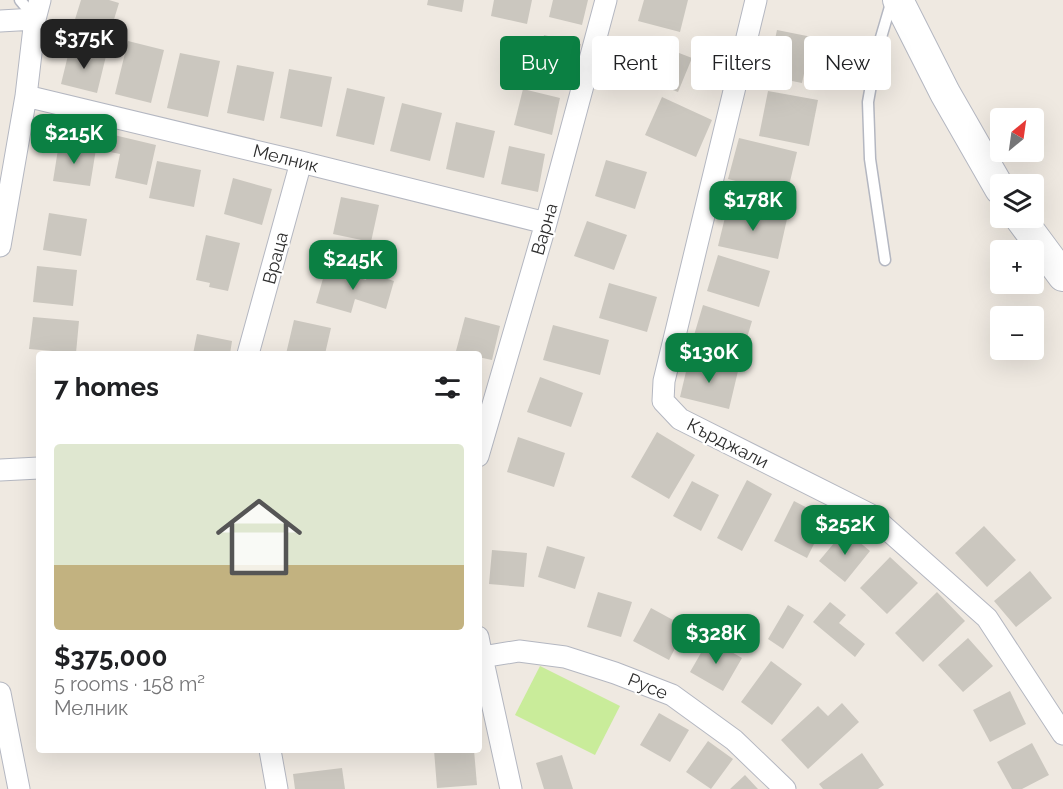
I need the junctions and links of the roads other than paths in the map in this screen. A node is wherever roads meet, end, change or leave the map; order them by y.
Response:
1 (20, 0) edge
2 (606, 0) edge
3 (756, 0) edge
4 (892, 0) edge
5 (898, 0) edge
6 (38, 9) edge
7 (0, 21) edge
8 (26, 96) junction
9 (301, 162) junction
10 (991, 174) edge
11 (546, 223) junction
12 (1027, 228) edge
13 (0, 246) edge
14 (885, 260) dead end
15 (1063, 276) edge
16 (249, 351) edge
17 (482, 442) edge
18 (36, 468) edge
19 (0, 470) edge
20 (482, 647) edge
21 (482, 656) edge
22 (0, 693) edge
23 (1063, 734) edge
24 (271, 753) edge
25 (19, 789) edge
26 (277, 789) edge
27 (511, 789) edge
28 (785, 789) edge

1 - 6 lane
2 - 11 street, Варна
3 - 23 street, Кърджали
4 - 14 lane
5 - 10 main road
6 - 7 street
6 - 8 street
8 - 9 street, Мелник
8 - 13 street
9 - 11 street, Мелник
9 - 16 street, Враца
11 - 17 street, Варна
12 - 15 main road
18 - 19 street
20 - 28 street, Русе
21 - 27 street
22 - 25 street
24 - 26 street

